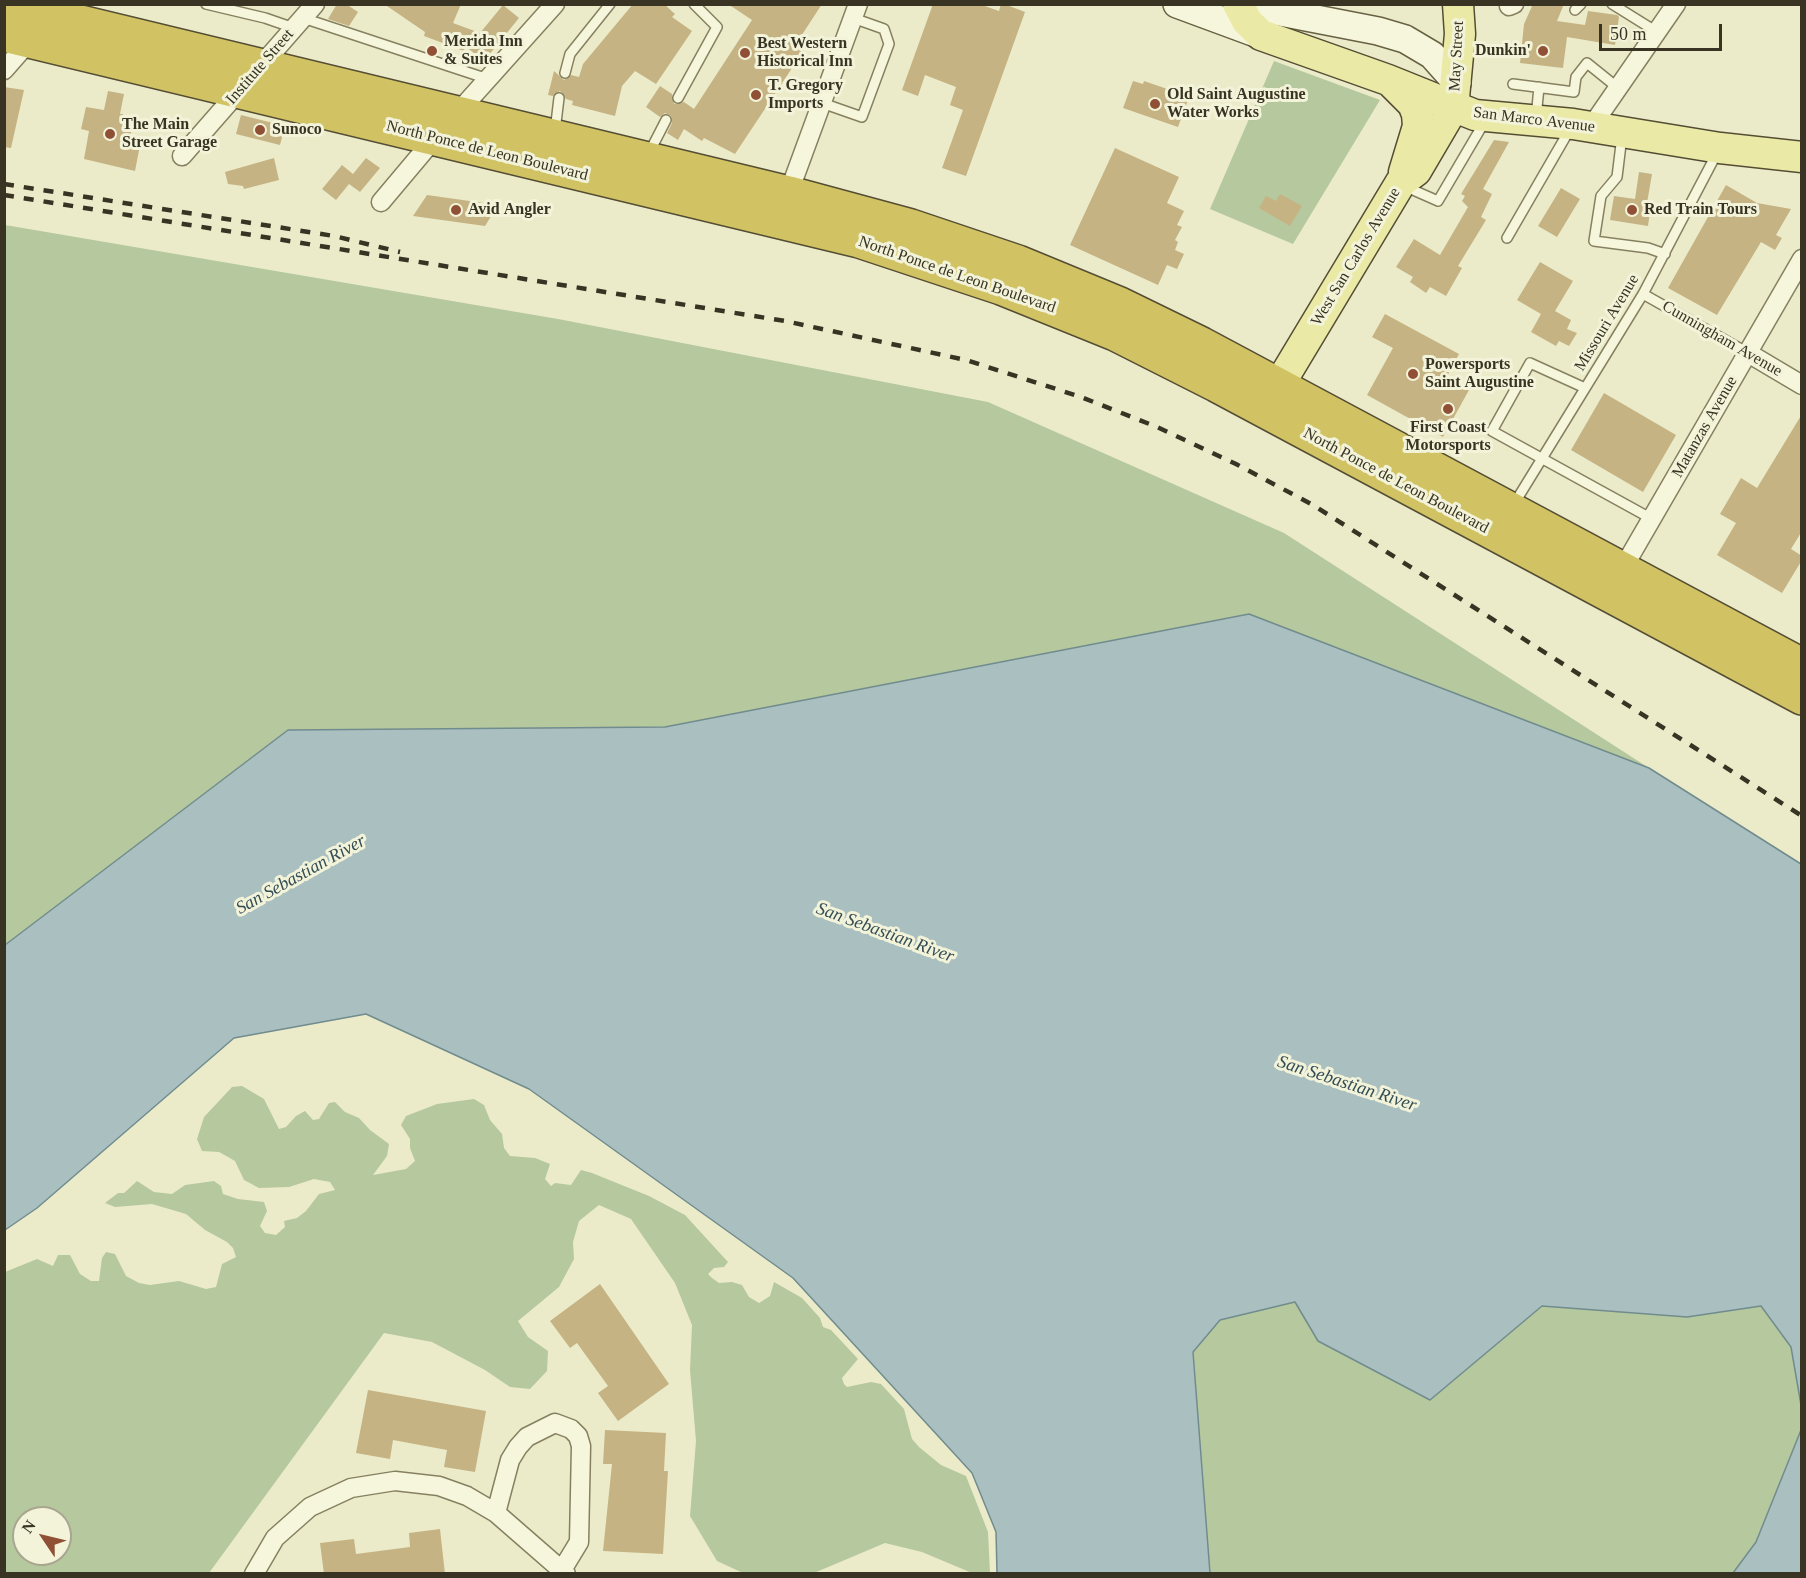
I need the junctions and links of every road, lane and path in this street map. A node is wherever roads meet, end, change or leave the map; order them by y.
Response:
1 (6, 4) edge
2 (206, 4) edge
3 (610, 4) edge
4 (694, 4) edge
5 (1238, 4) edge
6 (1458, 4) edge
7 (1612, 4) edge
8 (1676, 4) edge
9 (1177, 5) edge
10 (550, 6) edge
11 (55, 10) edge
12 (856, 11) edge
13 (304, 17) edge
14 (1657, 32) junction
15 (1261, 35) junction
16 (17, 38) edge
17 (261, 65) junction
18 (4, 70) edge
19 (565, 73) dead end
20 (488, 79) junction
21 (1453, 79) junction
22 (1389, 80) junction
23 (1513, 84) dead end
24 (1539, 87) junction
25 (1618, 88) junction
26 (238, 90) junction
27 (559, 98) dead end
28 (678, 98) dead end
29 (822, 103) junction
30 (457, 113) junction
31 (1512, 118) junction
32 (666, 120) dead end
33 (1582, 125) junction
34 (1622, 131) junction
35 (555, 136) junction
36 (434, 139) junction
37 (1720, 148) junction
38 (182, 156) dead end
39 (1802, 157) edge
40 (646, 158) junction
41 (1401, 183) junction
42 (381, 202) dead end
43 (784, 207) junction
44 (1507, 238) dead end
45 (1665, 254) junction
46 (1802, 259) edge
47 (1643, 294) junction
48 (1748, 353) junction
49 (1802, 385) edge
50 (1585, 388) junction
51 (1272, 397) junction
52 (1541, 459) junction
53 (1510, 510) junction
54 (1652, 519) junction
55 (1615, 582) junction
56 (1798, 682) edge
57 (496, 1513) junction
58 (564, 1572) edge
59 (254, 1574) edge

1 - 11 highway, North Ponce de Leon Boulevard
2 - 13 lane
3 - 19 lane
4 - 28 lane
5 - 15 main road
5 - 21 main road
6 - 21 main road, May Street
7 - 14 lane
8 - 14 street
9 - 15 main road
10 - 20 street
11 - 16 street
11 - 17 highway, North Ponce de Leon Boulevard
12 - 29 street
12 - 29 lane
13 - 17 street, Institute Street
13 - 20 lane
14 - 25 street
15 - 22 main road
16 - 18 street
16 - 26 highway, North Ponce de Leon Boulevard
17 - 26 street, Institute Street
17 - 30 highway, North Ponce de Leon Boulevard
20 - 30 street
21 - 22 main road
21 - 31 main road, San Marco Avenue
21 - 41 main road, West San Carlos Avenue
22 - 41 main road
23 - 24 lane
24 - 25 lane
24 - 31 lane
25 - 33 street
26 - 36 highway, North Ponce de Leon Boulevard
26 - 38 street, Institute Street
27 - 35 lane
29 - 43 street
30 - 35 highway, North Ponce de Leon Boulevard
30 - 36 street
31 - 33 main road, San Marco Avenue
31 - 41 lane
32 - 40 lane
33 - 34 main road, San Marco Avenue
33 - 44 lane
34 - 37 main road, San Marco Avenue
34 - 45 lane
35 - 40 highway, North Ponce de Leon Boulevard
36 - 42 street
36 - 43 highway, North Ponce de Leon Boulevard
37 - 39 main road, San Marco Avenue
37 - 45 lane, Missouri Avenue
40 - 43 highway, North Ponce de Leon Boulevard
41 - 51 main road, West San Carlos Avenue
43 - 51 highway, North Ponce de Leon Boulevard
45 - 47 lane, Missouri Avenue
46 - 48 street, Matanzas Avenue
47 - 48 lane, Cunningham Avenue
47 - 50 lane, Missouri Avenue
48 - 49 street, Cunningham Avenue
48 - 54 street, Matanzas Avenue
50 - 52 lane, Missouri Avenue
50 - 52 lane
51 - 53 highway, North Ponce de Leon Boulevard
51 - 55 highway, North Ponce de Leon Boulevard
52 - 53 lane, Missouri Avenue
52 - 54 lane
53 - 55 highway, North Ponce de Leon Boulevard
54 - 55 street, Matanzas Avenue
55 - 56 highway, North Ponce de Leon Boulevard
57 - 58 street
57 - 58 street
57 - 59 street

